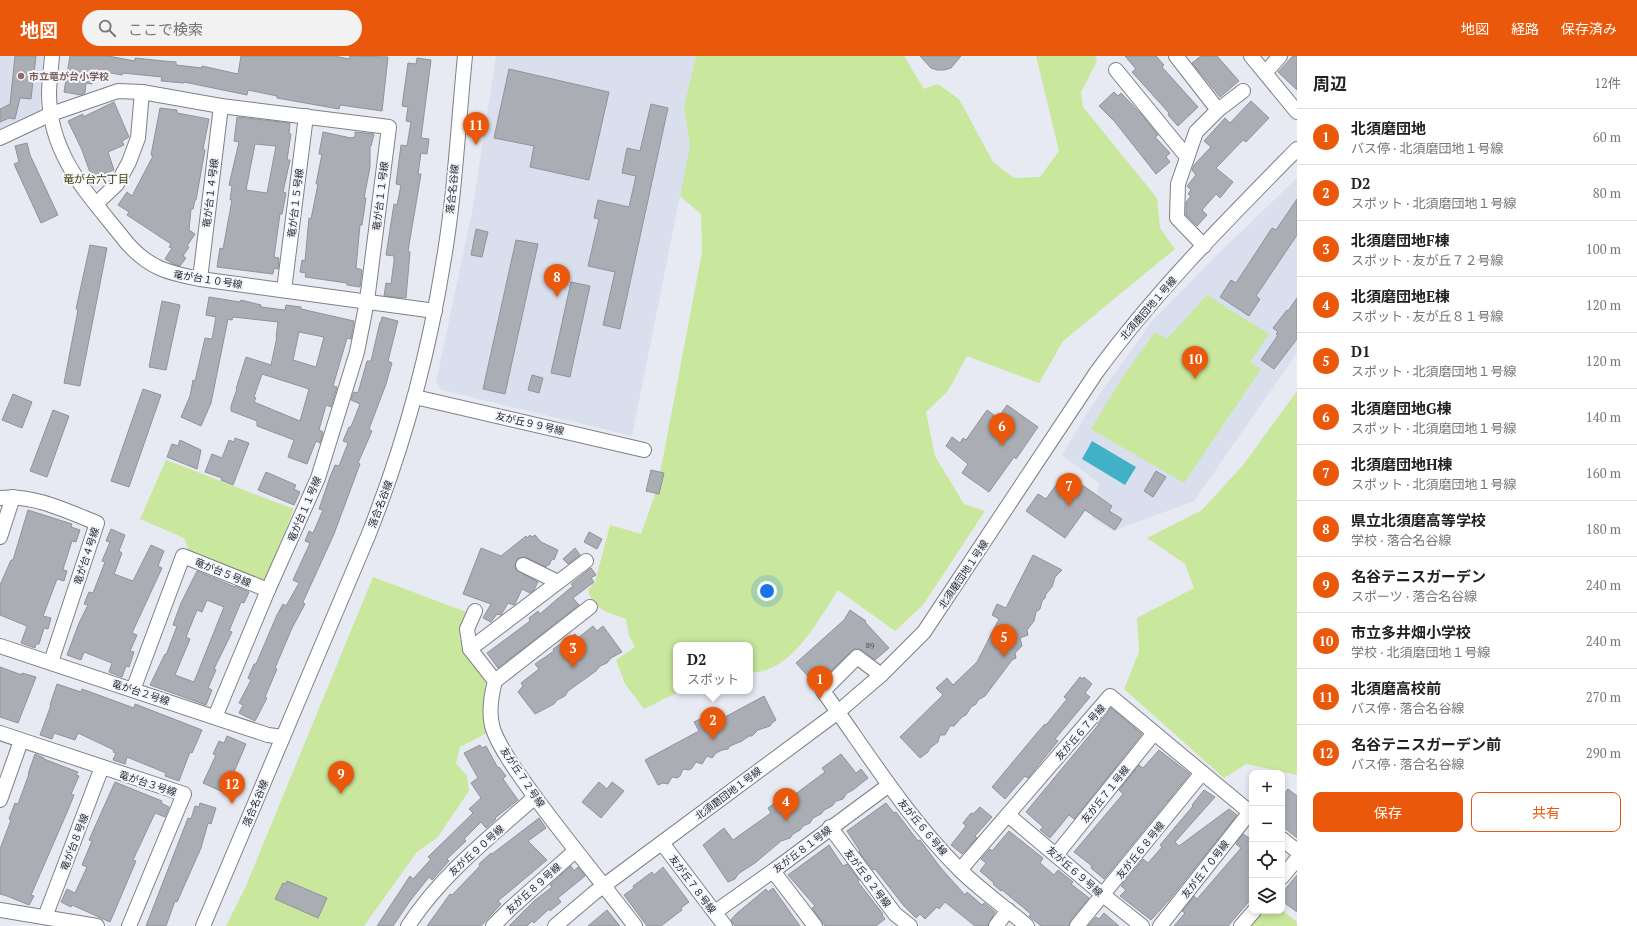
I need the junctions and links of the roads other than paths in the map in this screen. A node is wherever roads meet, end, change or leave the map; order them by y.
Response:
1 (52, 56) edge
2 (465, 56) edge
3 (1176, 56) edge
4 (1251, 56) edge
5 (1280, 56) edge
6 (1116, 70) dead end
7 (1265, 73) junction
8 (1243, 91) dead end
9 (142, 92) junction
10 (221, 106) junction
11 (1218, 110) junction
12 (1297, 112) edge
13 (51, 114) junction
14 (306, 116) junction
15 (0, 138) edge
16 (1297, 149) edge
17 (1188, 157) junction
18 (96, 204) junction
19 (1204, 246) junction
20 (200, 279) junction
21 (284, 290) junction
22 (367, 301) junction
23 (435, 311) junction
24 (415, 397) junction
25 (644, 450) dead end
26 (7, 498) edge
27 (0, 537) edge
28 (586, 561) dead end
29 (523, 565) dead end
30 (558, 582) junction
31 (268, 590) junction
32 (590, 607) dead end
33 (475, 611) dead end
34 (0, 646) edge
35 (470, 649) junction
36 (51, 662) junction
37 (881, 675) junction
38 (495, 681) junction
39 (133, 690) junction
40 (838, 712) junction
41 (215, 717) junction
42 (0, 733) edge
43 (1154, 733) junction
44 (283, 737) junction
45 (21, 740) junction
46 (102, 767) junction
47 (1202, 773) junction
48 (889, 785) junction
49 (535, 797) junction
50 (0, 800) edge
51 (1249, 811) edge
52 (1008, 815) junction
53 (1249, 815) edge
54 (830, 827) junction
55 (1285, 841) edge
56 (662, 843) junction
57 (575, 851) junction
58 (1297, 851) edge
59 (1056, 855) junction
60 (1297, 859) edge
61 (960, 870) junction
62 (773, 871) junction
63 (1285, 873) edge
64 (604, 885) junction
65 (1103, 895) junction
66 (0, 910) edge
67 (1008, 910) junction
68 (714, 912) junction
69 (1251, 914) edge
70 (45, 918) junction
71 (630, 924) edge
72 (97, 926) edge
73 (129, 926) edge
74 (203, 926) edge
75 (408, 926) edge
76 (493, 926) edge
77 (555, 926) edge
78 (725, 926) edge
79 (815, 926) edge
80 (910, 926) edge
81 (996, 926) edge
82 (1027, 926) edge
83 (1076, 926) edge
84 (1142, 926) edge
85 (1160, 926) edge
86 (1241, 926) edge

1 - 13 street, 竜が台１０号線
2 - 23 street, 落合名谷線
3 - 11 street
4 - 7 street
5 - 7 street
6 - 17 street
7 - 12 street
8 - 11 street
9 - 10 street, 竜が台１１号線
9 - 13 street, 竜が台１１号線
9 - 18 street
10 - 14 street, 竜が台１１号線
10 - 20 street, 竜が台１４号線
11 - 17 street
13 - 15 street, 竜が台１１号線
13 - 18 street, 竜が台１０号線
14 - 21 street, 竜が台１５号線
14 - 22 street, 竜が台１１号線
16 - 19 street, 北須磨団地１号線
17 - 19 street
18 - 20 street, 竜が台１０号線
19 - 37 street, 北須磨団地１号線
20 - 21 street, 竜が台１０号線
21 - 22 street, 竜が台１０号線
22 - 23 street, 竜が台１０号線
22 - 31 street, 竜が台１１号線
23 - 24 street, 落合名谷線
24 - 25 street, 友が丘９９号線
24 - 44 street, 落合名谷線
26 - 27 street
26 - 36 street, 竜が台４号線
28 - 30 street
29 - 30 street
30 - 35 street
31 - 39 street, 竜が台５号線
31 - 41 street
32 - 38 street
33 - 35 street
34 - 36 street, 竜が台２号線
35 - 38 street
36 - 39 street, 竜が台２号線
37 - 40 street, 北須磨団地１号線
37 - 40 street, 友が丘６６号線
38 - 49 street, 友が丘７２号線
39 - 41 street, 竜が台２号線
40 - 48 street, 友が丘６６号線
40 - 56 street, 北須磨団地１号線
41 - 44 street, 竜が台２号線
42 - 45 street, 竜が台３号線
43 - 47 street, 友が丘６７号線
43 - 52 street, 友が丘６７号線
43 - 59 street, 友が丘７１号線
44 - 74 street, 落合名谷線
45 - 46 street, 竜が台３号線
45 - 50 street
46 - 70 street, 竜が台８号線
46 - 73 street, 竜が台３号線
47 - 51 street, 友が丘６７号線
47 - 65 street, 友が丘６８号線
48 - 54 street, 友が丘８１号線
48 - 61 street, 友が丘６６号線
49 - 57 street, 友が丘７２号線
49 - 75 street, 友が丘９０号線
52 - 59 street, 友が丘６９号線
52 - 61 street, 友が丘６７号線
53 - 85 street, 友が丘７０号線
54 - 62 street, 友が丘８１号線
54 - 80 street, 友が丘８２号線
55 - 58 street
56 - 64 street, 北須磨団地１号線
56 - 68 street, 友が丘７８号線
57 - 64 street, 友が丘７２号線
57 - 76 street, 友が丘８９号線
59 - 65 street, 友が丘６９号線
60 - 63 street
61 - 67 street, 友が丘６６号線
62 - 68 street, 友が丘８１号線
62 - 79 street
64 - 71 street, 友が丘７２号線
64 - 77 street, 北須磨団地１号線
65 - 83 street, 友が丘６８号線
65 - 84 street, 友が丘６９号線
66 - 70 street
67 - 81 street
67 - 82 street, 友が丘６６号線
68 - 78 street, 友が丘７８号線
69 - 86 street
70 - 72 street

